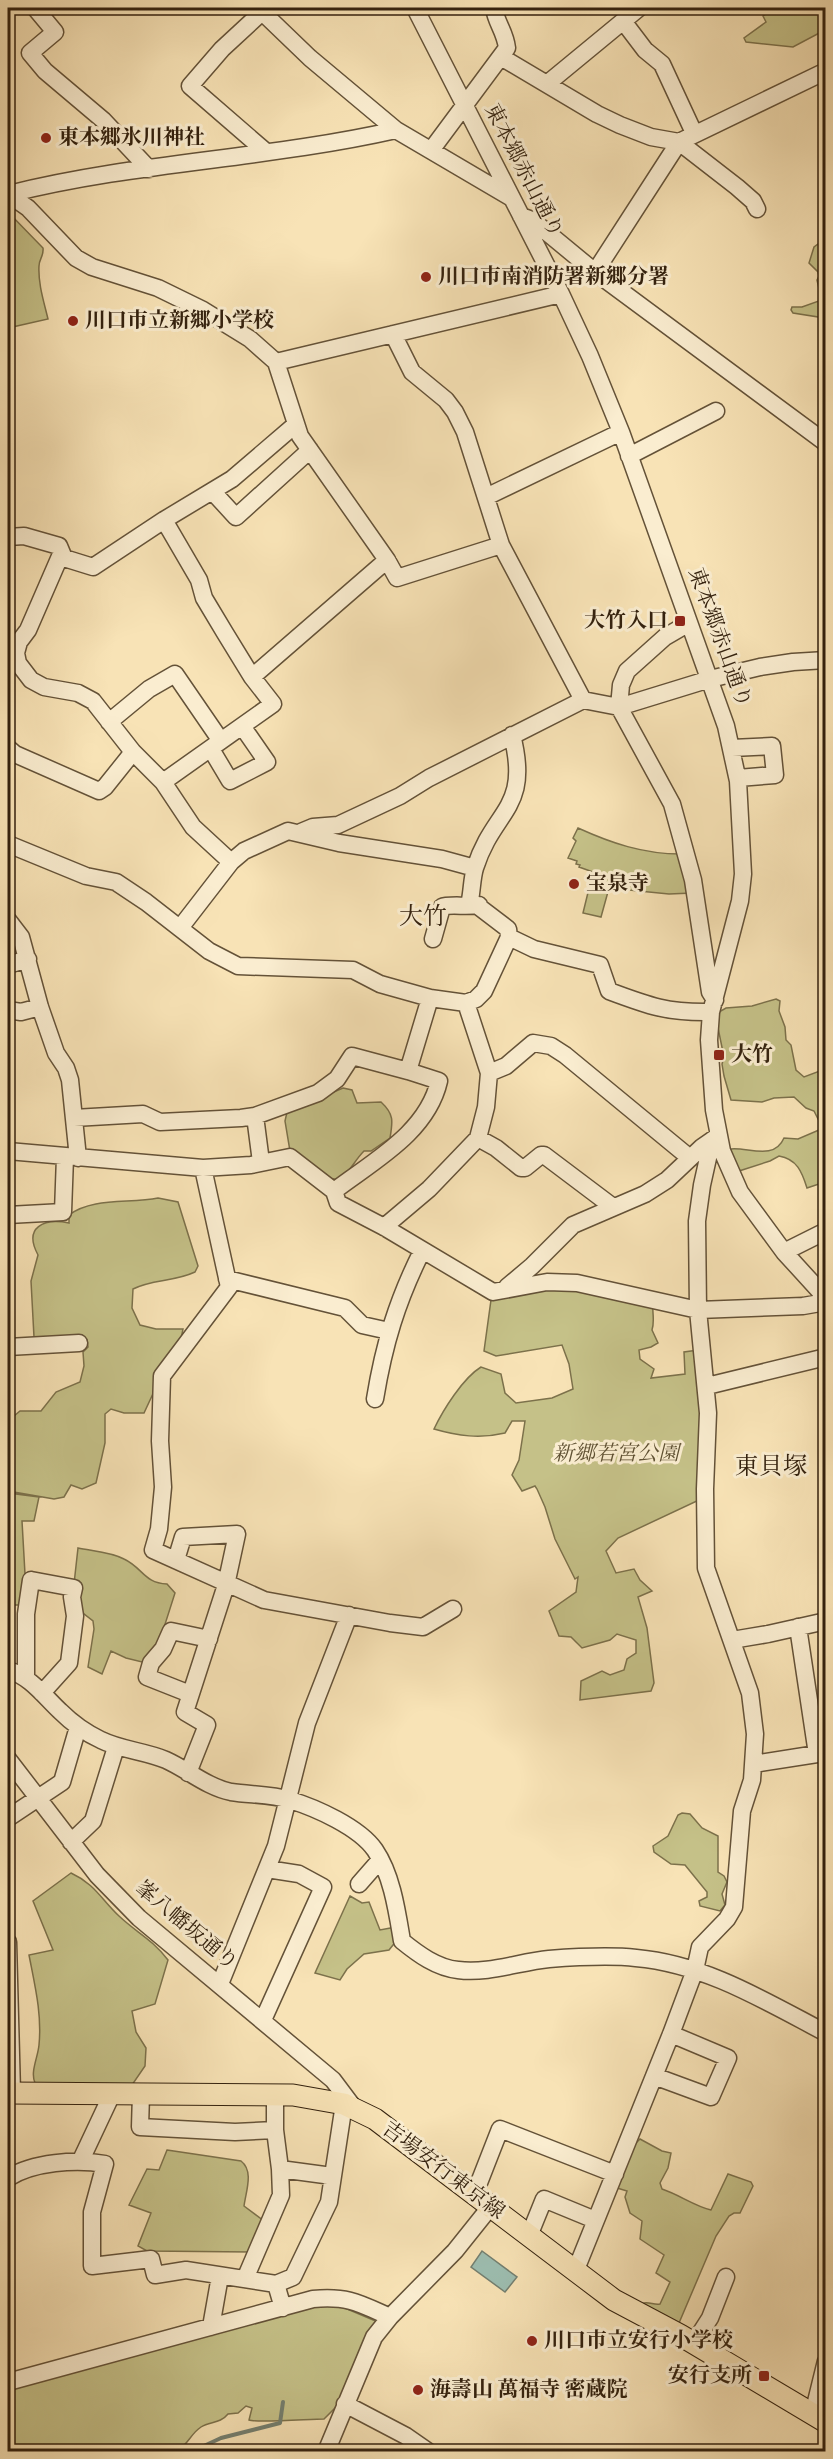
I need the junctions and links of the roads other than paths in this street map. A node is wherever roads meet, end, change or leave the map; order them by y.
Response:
1 (35, 8) edge
2 (415, 8) edge
3 (494, 8) edge
4 (639, 8) edge
5 (260, 10) edge
6 (622, 21) junction
7 (501, 57) junction
8 (825, 71) edge
9 (548, 83) junction
10 (464, 106) junction
11 (396, 130) junction
12 (694, 134) junction
13 (679, 142) junction
14 (432, 149) junction
15 (265, 151) junction
16 (149, 169) junction
17 (8, 194) edge
18 (511, 197) junction
19 (757, 209) dead end
20 (520, 216) junction
21 (595, 272) junction
22 (561, 294) junction
23 (393, 334) junction
24 (278, 361) junction
25 (716, 411) dead end
26 (295, 425) junction
27 (621, 432) junction
28 (825, 443) edge
29 (310, 450) junction
30 (630, 456) junction
31 (213, 492) junction
32 (486, 497) junction
33 (164, 520) junction
34 (8, 537) edge
35 (501, 545) junction
36 (61, 554) junction
37 (387, 560) junction
38 (689, 623) junction
39 (825, 660) edge
40 (252, 676) junction
41 (710, 679) junction
42 (583, 700) junction
43 (619, 706) junction
44 (109, 722) junction
45 (242, 726) junction
46 (512, 735) junction
47 (216, 745) junction
48 (8, 748) edge
49 (732, 748) junction
50 (133, 752) junction
51 (738, 778) junction
52 (163, 782) junction
53 (301, 832) junction
54 (8, 844) edge
55 (231, 862) junction
56 (475, 868) junction
57 (479, 906) junction
58 (8, 920) edge
59 (180, 928) junction
60 (509, 937) junction
61 (433, 939) dead end
62 (28, 959) junction
63 (8, 964) edge
64 (430, 998) junction
65 (466, 1003) junction
66 (713, 1006) junction
67 (40, 1007) junction
68 (8, 1010) edge
69 (408, 1071) junction
70 (489, 1074) junction
71 (255, 1116) junction
72 (74, 1118) junction
73 (478, 1138) junction
74 (715, 1138) junction
75 (8, 1151) edge
76 (71, 1158) junction
77 (690, 1158) junction
78 (261, 1162) junction
79 (203, 1168) junction
80 (334, 1191) junction
81 (613, 1207) junction
82 (8, 1215) edge
83 (384, 1227) junction
84 (825, 1231) edge
85 (422, 1251) junction
86 (784, 1252) junction
87 (227, 1279) junction
88 (505, 1289) junction
89 (825, 1300) edge
90 (698, 1310) junction
91 (389, 1331) junction
92 (79, 1343) dead end
93 (8, 1346) edge
94 (825, 1357) edge
95 (707, 1386) junction
96 (375, 1399) dead end
97 (176, 1560) junction
98 (226, 1585) junction
99 (453, 1609) dead end
100 (349, 1615) junction
101 (825, 1621) edge
102 (798, 1627) junction
103 (209, 1639) junction
104 (732, 1640) junction
105 (8, 1670) edge
106 (26, 1677) junction
107 (42, 1693) junction
108 (190, 1694) junction
109 (78, 1727) junction
110 (116, 1747) junction
111 (8, 1759) edge
112 (753, 1764) junction
113 (188, 1773) junction
114 (289, 1799) junction
115 (38, 1800) junction
116 (8, 1818) edge
117 (71, 1842) junction
118 (380, 1860) junction
119 (267, 1869) junction
120 (359, 1884) dead end
121 (8, 1942) edge
122 (695, 1970) junction
123 (220, 1984) junction
124 (263, 2020) junction
125 (825, 2033) edge
126 (671, 2034) junction
127 (654, 2076) junction
128 (10, 2093) edge
129 (112, 2094) junction
130 (141, 2094) junction
131 (275, 2095) junction
132 (349, 2106) junction
133 (275, 2130) junction
134 (81, 2160) junction
135 (280, 2169) junction
136 (615, 2174) junction
137 (332, 2176) junction
138 (8, 2178) edge
139 (483, 2200) junction
140 (595, 2220) junction
141 (529, 2236) junction
142 (575, 2272) junction
143 (220, 2276) junction
144 (726, 2277) dead end
145 (245, 2279) junction
146 (276, 2284) junction
147 (284, 2308) junction
148 (390, 2317) junction
149 (211, 2327) junction
150 (693, 2343) junction
151 (825, 2361) edge
152 (8, 2382) edge
153 (345, 2404) junction
154 (819, 2418) edge
155 (326, 2451) edge
156 (429, 2451) edge

1 - 16 street
2 - 10 street, 東本郷赤山通り
3 - 7 street
4 - 6 street
5 - 11 street
5 - 15 street
6 - 9 street
6 - 12 street
7 - 9 street
7 - 10 street
8 - 12 street
9 - 13 street
10 - 14 street
10 - 18 street, 東本郷赤山通り
11 - 14 street
11 - 15 street
12 - 13 street
13 - 19 street
13 - 21 street
14 - 18 street
15 - 16 street
16 - 17 street
17 - 24 street
18 - 20 street, 東本郷赤山通り
20 - 21 street
20 - 22 street, 東本郷赤山通り
21 - 28 street
22 - 23 street
22 - 27 street, 東本郷赤山通り
23 - 24 street
23 - 32 street
24 - 26 street
25 - 30 street
26 - 29 street
26 - 31 street
27 - 30 street, 東本郷赤山通り
27 - 32 street
29 - 31 street
29 - 37 street
30 - 38 street, 東本郷赤山通り
31 - 33 street
32 - 35 street
33 - 36 street
33 - 40 street
34 - 36 street
35 - 37 street
35 - 42 street
36 - 44 street
37 - 40 street
38 - 41 street, 東本郷赤山通り
38 - 43 street
39 - 41 street
40 - 45 street
41 - 43 street
41 - 49 street, 東本郷赤山通り
42 - 43 street
42 - 46 street
43 - 66 street
44 - 47 street
44 - 50 street
45 - 47 street
45 - 47 street
46 - 53 street
46 - 56 street
47 - 52 street
48 - 50 street
49 - 51 street, 東本郷赤山通り
49 - 51 street
50 - 52 street
51 - 66 street, 東本郷赤山通り
52 - 55 street
53 - 55 street
53 - 56 street
54 - 59 street
55 - 59 street
56 - 57 street
57 - 60 street
57 - 61 street
58 - 62 street
59 - 64 street
60 - 65 street
60 - 66 street
62 - 63 street
62 - 67 street
64 - 65 street
64 - 69 street
65 - 70 street
66 - 74 street, 東本郷赤山通り
67 - 68 street
67 - 72 street
69 - 71 street
69 - 80 street
70 - 73 street
70 - 77 street
71 - 72 street
71 - 78 street
72 - 76 street
73 - 81 street
73 - 83 street
74 - 77 street
74 - 86 street, 東本郷赤山通り
74 - 90 street
75 - 76 street
76 - 79 street
76 - 82 street
77 - 81 street
78 - 79 street
78 - 80 street
79 - 87 street
80 - 83 street
81 - 88 street
83 - 85 street
84 - 86 street
85 - 88 street
85 - 91 street
86 - 89 street, 東本郷赤山通り
87 - 91 street
87 - 97 street
88 - 90 street
89 - 90 street
90 - 95 street
91 - 96 street
92 - 93 street
94 - 95 street
95 - 104 street
97 - 98 street
97 - 98 street
98 - 100 street
98 - 103 street
99 - 100 street
100 - 114 street
101 - 102 street
102 - 104 street
102 - 112 street
103 - 108 street
103 - 108 street
104 - 112 street
105 - 106 street
106 - 107 street
106 - 107 street
107 - 109 street
108 - 113 street
109 - 110 street
109 - 115 street
110 - 113 street
110 - 117 street
111 - 115 street, 峯八幡坂通り
112 - 122 street
113 - 114 street
114 - 118 street
114 - 119 street
115 - 116 street
115 - 117 street, 峯八幡坂通り
117 - 123 street, 峯八幡坂通り
118 - 120 street
118 - 122 street
119 - 123 street
119 - 124 street
121 - 128 street
122 - 125 street
122 - 126 street
123 - 124 street, 峯八幡坂通り
124 - 132 street, 峯八幡坂通り
126 - 127 street
126 - 127 street
127 - 136 street
128 - 129 main road, 吉場安行東京線
129 - 130 main road, 吉場安行東京線
129 - 134 street
130 - 131 main road, 吉場安行東京線
130 - 133 street
131 - 132 main road, 吉場安行東京線
131 - 133 street
132 - 137 street
132 - 139 main road, 吉場安行東京線
133 - 135 street
134 - 138 street
134 - 143 street
135 - 137 street
135 - 145 street
136 - 139 street
136 - 140 street
137 - 146 street
139 - 141 main road, 吉場安行東京線
139 - 148 street
140 - 141 street
140 - 142 street
141 - 142 main road, 吉場安行東京線
142 - 150 main road, 吉場安行東京線
143 - 145 street
143 - 149 street
144 - 150 street
145 - 146 street
146 - 147 street
147 - 148 street
147 - 149 street
148 - 153 street
149 - 152 street
150 - 154 main road, 吉場安行東京線
151 - 154 street
153 - 155 street
153 - 156 street

